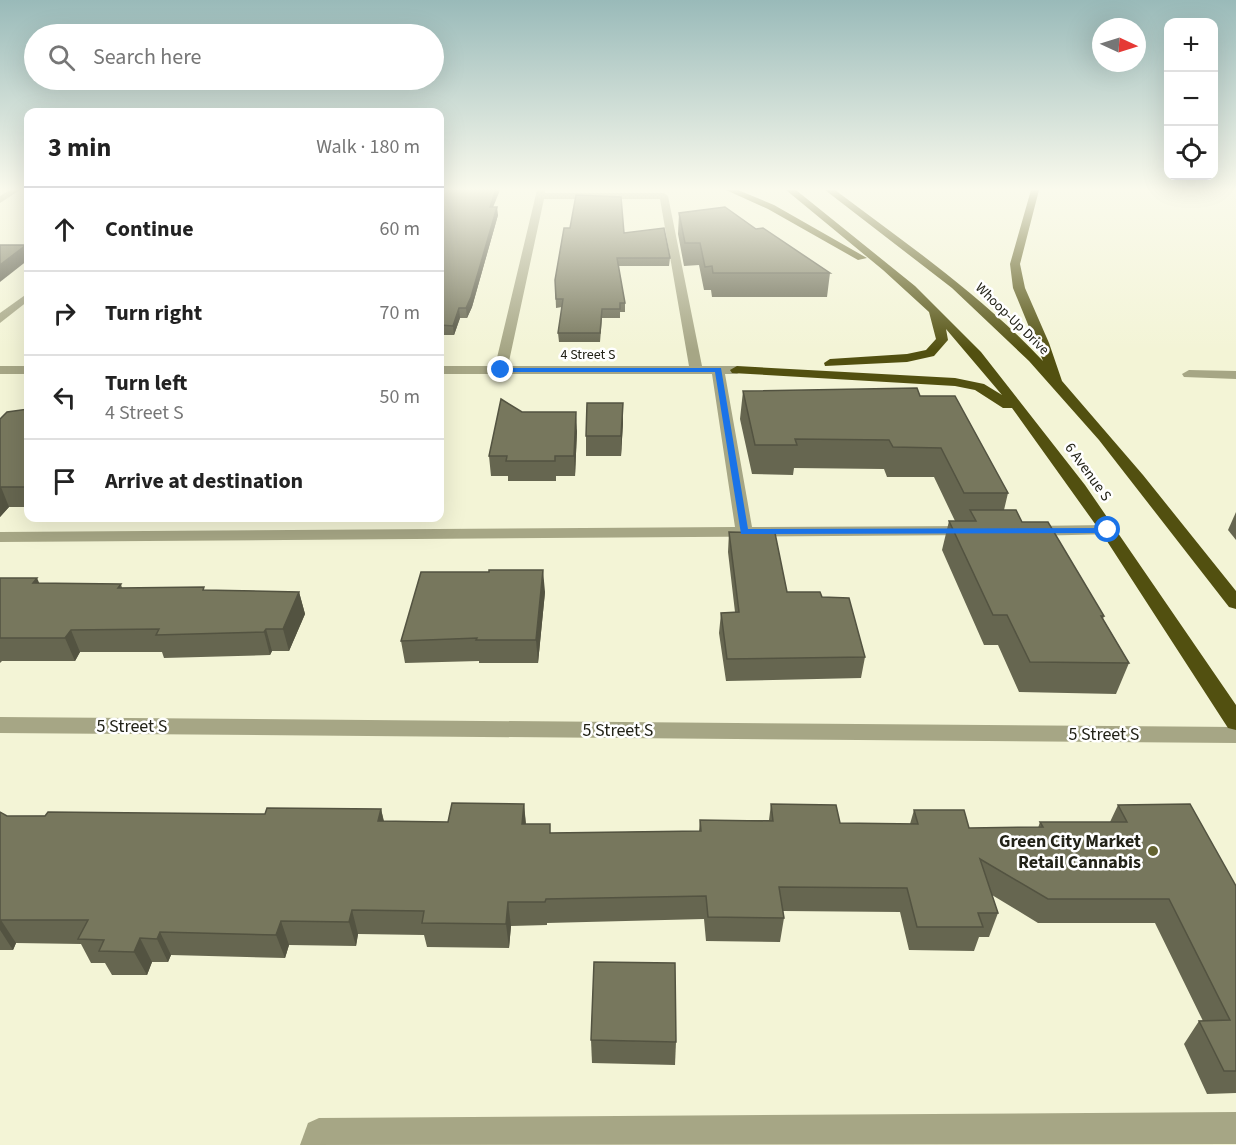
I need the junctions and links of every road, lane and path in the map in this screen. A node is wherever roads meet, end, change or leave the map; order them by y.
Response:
1 (530, 243) edge
2 (673, 243) edge
3 (835, 243) edge
4 (856, 243) edge
5 (900, 243) edge
6 (1021, 243) edge
7 (903, 282) junction
8 (24, 299) edge
9 (936, 314) junction
10 (0, 319) edge
11 (0, 370) edge
12 (22, 370) edge
13 (444, 370) edge
14 (501, 370) junction
15 (696, 370) junction
16 (718, 370) junction
17 (737, 370) junction
18 (1189, 374) dead end
19 (1236, 375) edge
20 (0, 382) edge
21 (1057, 384) junction
22 (1026, 417) junction
23 (1108, 530) junction
24 (991, 531) edge
25 (1014, 531) edge
26 (744, 532) junction
27 (0, 537) edge
28 (1236, 603) edge
29 (1236, 722) edge
30 (0, 725) edge
31 (1236, 735) edge
32 (1236, 1128) edge
33 (316, 1145) edge

1 - 14 street
2 - 15 street
3 - 7 highway
4 - 7 highway
5 - 21 highway, Whoop-Up Drive
6 - 21 highway
7 - 9 highway
8 - 10 street
9 - 17 highway
9 - 22 highway, 6 Avenue S
11 - 12 street
12 - 20 street
13 - 14 street, 4 Street S
14 - 15 street, 4 Street S
15 - 16 street, 4 Street S
16 - 17 street, 4 Street S
16 - 26 street
17 - 22 highway
18 - 19 street
21 - 28 highway
22 - 23 highway, 6 Avenue S
23 - 25 street
23 - 29 highway, 6 Avenue S
24 - 26 street
26 - 27 street
30 - 31 street, 5 Street S
32 - 33 street

